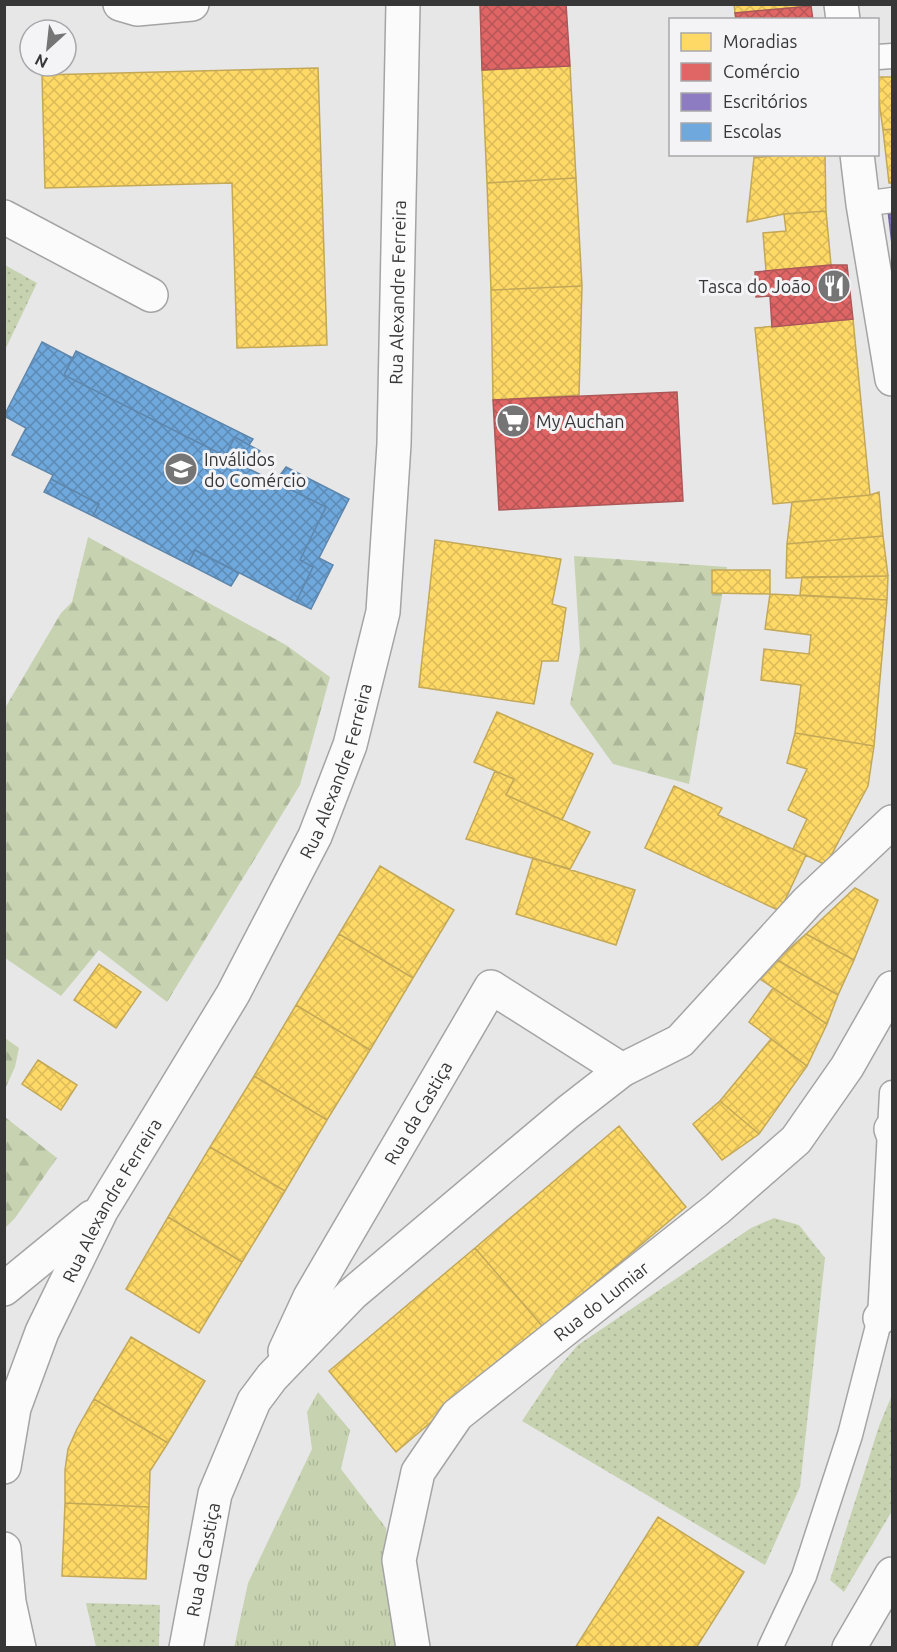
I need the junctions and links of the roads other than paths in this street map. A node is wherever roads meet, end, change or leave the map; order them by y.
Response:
1 (120, 4) edge
2 (192, 4) edge
3 (403, 4) edge
4 (858, 156) edge
5 (878, 202) edge
6 (4, 217) edge
7 (151, 295) dead end
8 (892, 379) edge
9 (892, 822) edge
10 (892, 988) edge
11 (622, 1070) junction
12 (892, 1093) edge
13 (892, 1131) edge
14 (101, 1210) junction
15 (4, 1288) edge
16 (886, 1312) edge
17 (272, 1377) junction
18 (4, 1467) edge
19 (4, 1549) edge
20 (892, 1574) edge
21 (19, 1647) edge
22 (186, 1647) edge
23 (413, 1647) edge
24 (770, 1647) edge
25 (849, 1647) edge

1 - 2 main road
3 - 14 main road, Rua Alexandre Ferreira
4 - 5 main road
5 - 8 main road
6 - 7 main road
9 - 11 main road, Rua da Castiça
10 - 23 main road, Rua do Lumiar
11 - 17 main road, Rua da Castiça
11 - 17 main road, Rua da Castiça
12 - 13 lane
13 - 16 lane
14 - 15 main road
14 - 18 main road, Rua Alexandre Ferreira
16 - 24 lane
17 - 22 main road, Rua da Castiça
19 - 21 main road
20 - 25 main road

